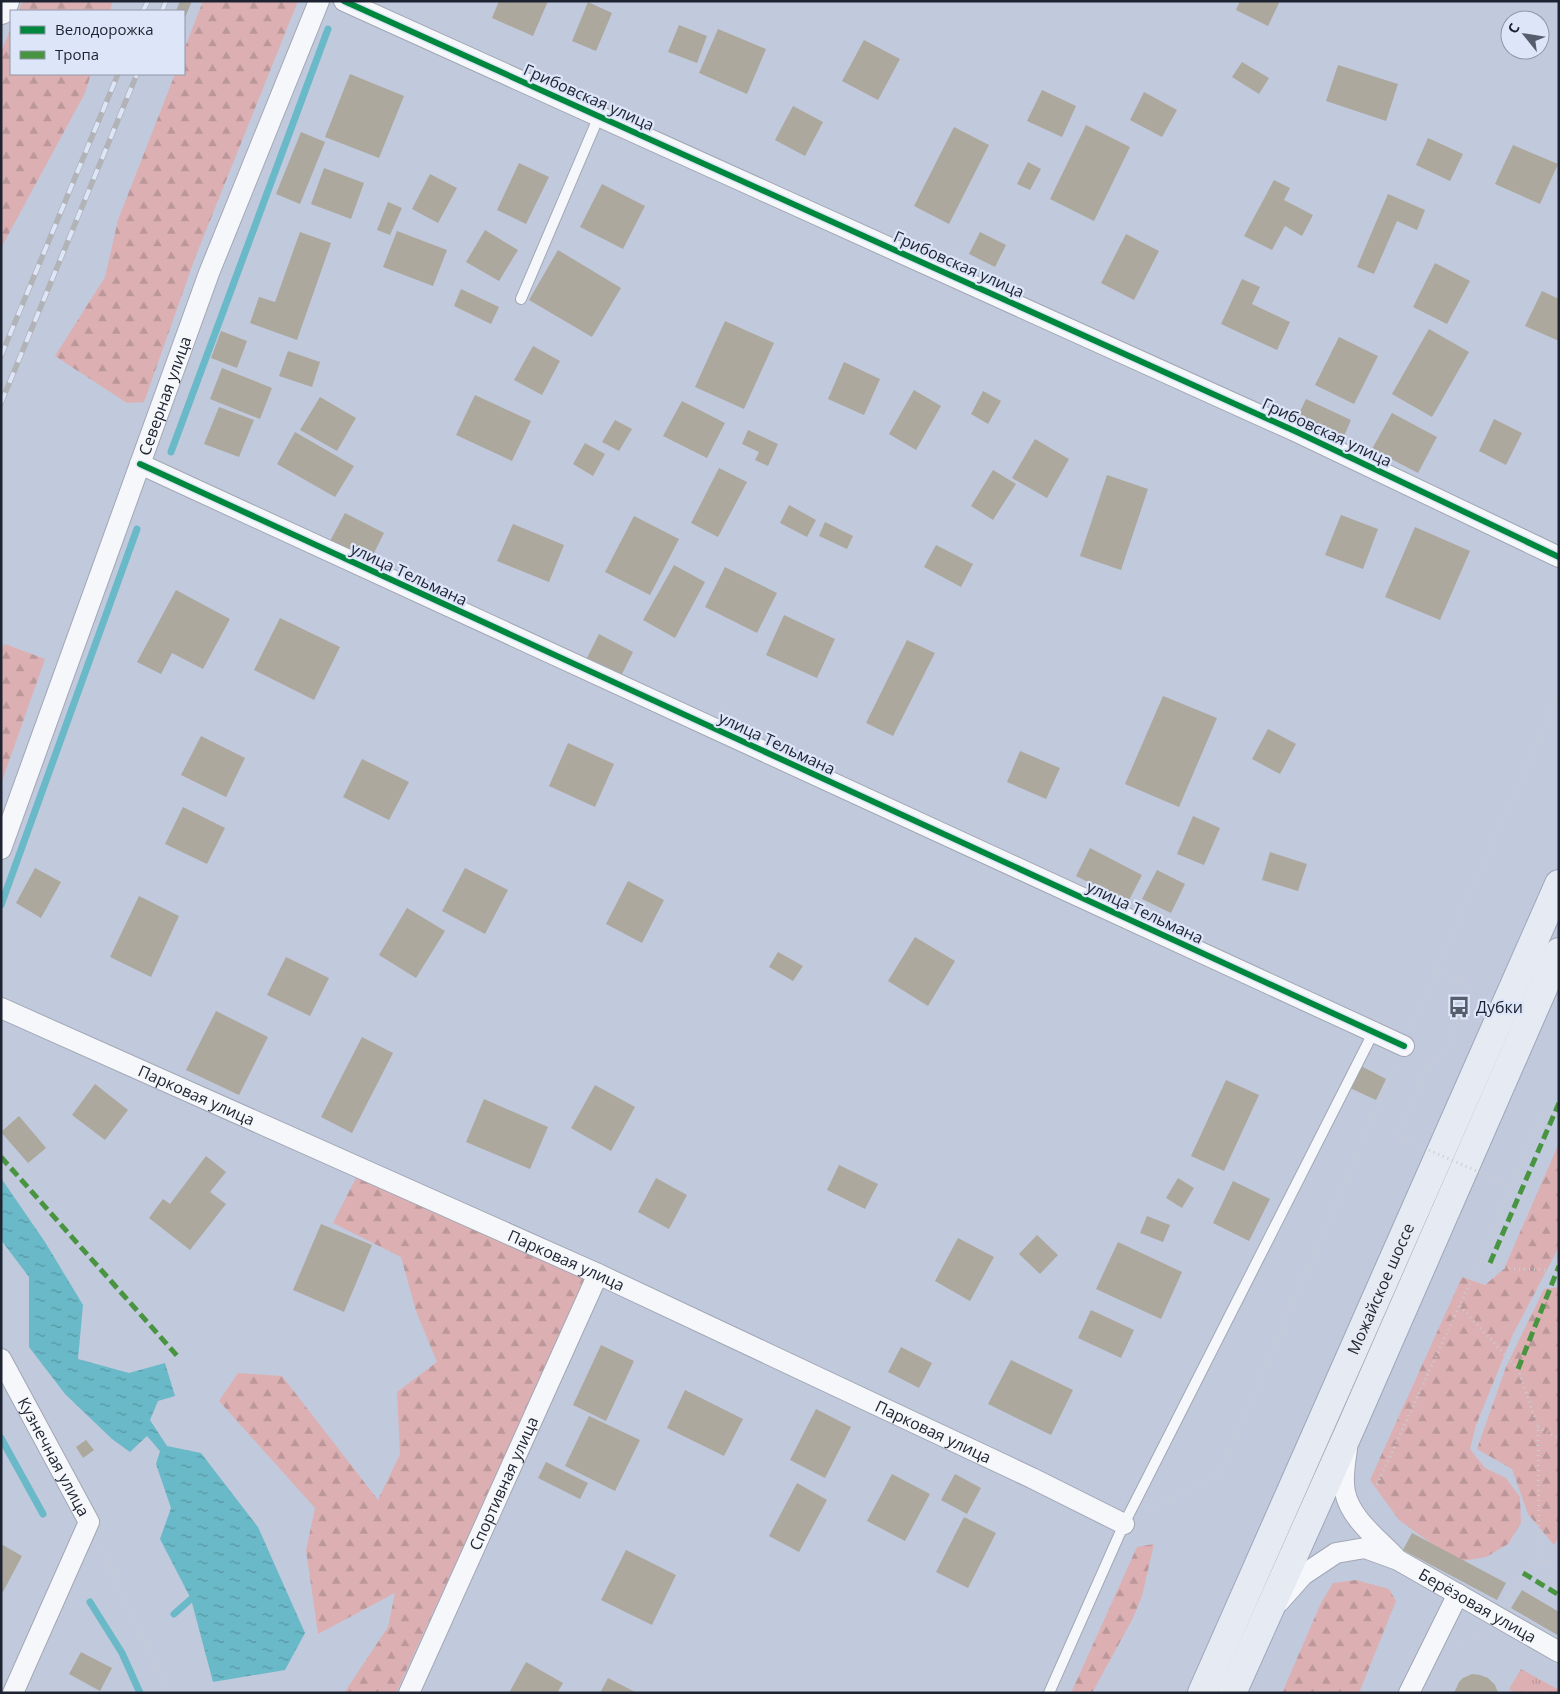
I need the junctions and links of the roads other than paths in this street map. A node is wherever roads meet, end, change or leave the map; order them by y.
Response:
1 (5, 1) edge
2 (319, 1) edge
3 (344, 1) edge
4 (1, 10) edge
5 (599, 116) junction
6 (521, 299) dead end
7 (140, 464) junction
8 (1559, 557) edge
9 (1, 849) edge
10 (1559, 884) edge
11 (1559, 952) edge
12 (1, 1008) edge
13 (1373, 1032) junction
14 (1404, 1046) road end
15 (598, 1274) junction
16 (1, 1358) edge
17 (1352, 1425) junction
18 (1124, 1524) junction
19 (1398, 1560) junction
20 (1458, 1594) junction
21 (1267, 1614) junction
22 (1559, 1652) edge
23 (13, 1693) edge
24 (409, 1693) edge
25 (1049, 1693) edge
26 (1202, 1693) edge
27 (1232, 1693) edge
28 (1409, 1693) edge

1 - 4 street
2 - 7 street, Северная улица
3 - 5 street, Грибовская улица
5 - 6 lane
5 - 8 street, Грибовская улица
7 - 9 street, Северная улица
7 - 13 street, улица Тельмана
10 - 26 main road, Можайское шоссе
11 - 17 main road, Можайское шоссе
12 - 15 street, Парковая улица
13 - 14 street, улица Тельмана
13 - 18 lane
15 - 18 street, Парковая улица
15 - 24 street, Спортивная улица
16 - 23 street, Кузнечная улица
17 - 19 street
17 - 21 main road, Можайское шоссе
18 - 25 lane
19 - 20 street, Берёзовая улица
19 - 21 street
20 - 22 street, Берёзовая улица
20 - 28 street
21 - 27 main road, Можайское шоссе

